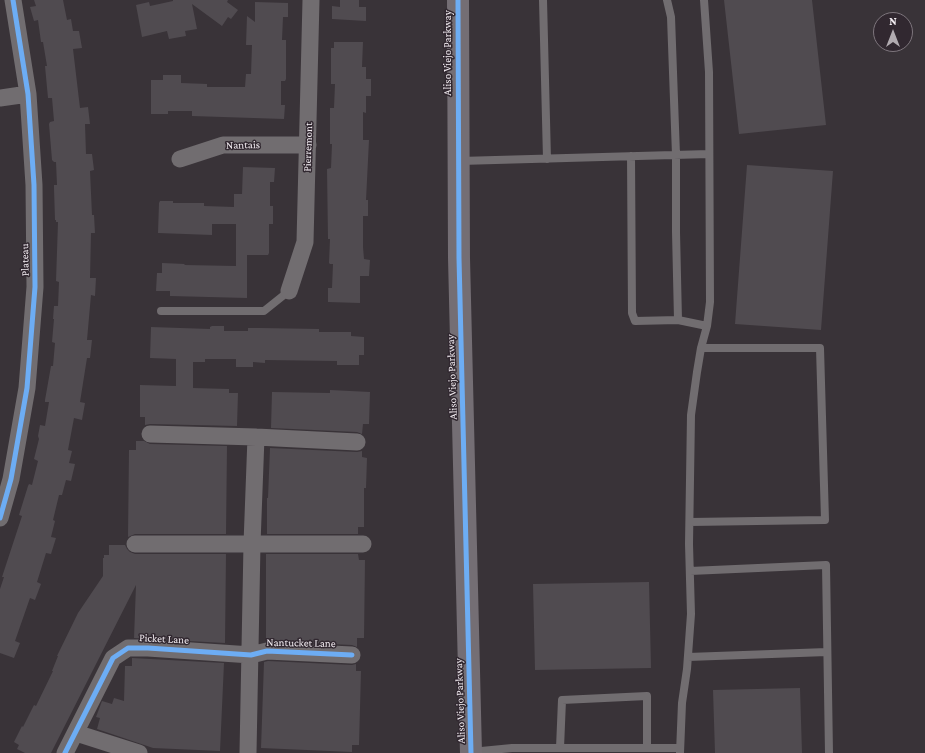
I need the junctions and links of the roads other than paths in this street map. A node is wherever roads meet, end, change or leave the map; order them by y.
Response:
1 (13, 0) edge
2 (311, 0) edge
3 (458, 0) edge
4 (543, 0) edge
5 (667, 0) edge
6 (704, 0) edge
7 (28, 94) junction
8 (0, 98) edge
9 (308, 144) junction
10 (709, 154) junction
11 (676, 155) junction
12 (631, 156) junction
13 (180, 159) dead end
14 (547, 159) junction
15 (458, 161) junction
16 (289, 291) joint
17 (161, 311) dead end
18 (678, 320) junction
19 (707, 326) junction
20 (701, 348) junction
21 (150, 434) dead end
22 (256, 437) junction
23 (357, 442) dead end
24 (0, 518) edge
25 (690, 522) junction
26 (135, 544) dead end
27 (252, 544) junction
28 (363, 544) dead end
29 (690, 571) junction
30 (827, 652) junction
31 (352, 654) dead end
32 (251, 655) junction
33 (688, 657) junction
34 (76, 733) junction
35 (647, 747) junction
36 (560, 748) junction
37 (680, 750) edge
38 (471, 752) edge
39 (65, 753) edge
40 (139, 753) edge
41 (248, 753) edge
42 (829, 753) edge

1 - 7 street, Plateau
2 - 9 street, Pierremont
3 - 15 main road, Aliso Viejo Parkway
4 - 14 lane
5 - 11 lane
6 - 10 lane
7 - 8 street
7 - 24 street, Plateau
9 - 13 street, Nantais
9 - 16 street, Pierremont
10 - 11 lane
10 - 19 lane
11 - 12 lane
11 - 18 lane
12 - 14 lane
12 - 18 lane
14 - 15 lane
15 - 38 main road, Aliso Viejo Parkway
16 - 17 lane
18 - 19 lane
19 - 20 lane
20 - 25 lane
20 - 25 lane
21 - 22 street
22 - 23 street
22 - 27 street, Nantucket Lane
25 - 29 lane
26 - 27 street
27 - 28 street
27 - 32 street, Nantucket Lane
29 - 30 lane
29 - 33 lane
30 - 33 lane
30 - 42 lane
31 - 32 street, Nantucket Lane
32 - 34 street, Picket Lane
32 - 41 street, Nantucket Lane
33 - 37 lane
34 - 39 street, Picket Lane
34 - 40 street
35 - 36 lane
35 - 36 lane
35 - 37 lane
36 - 38 lane

